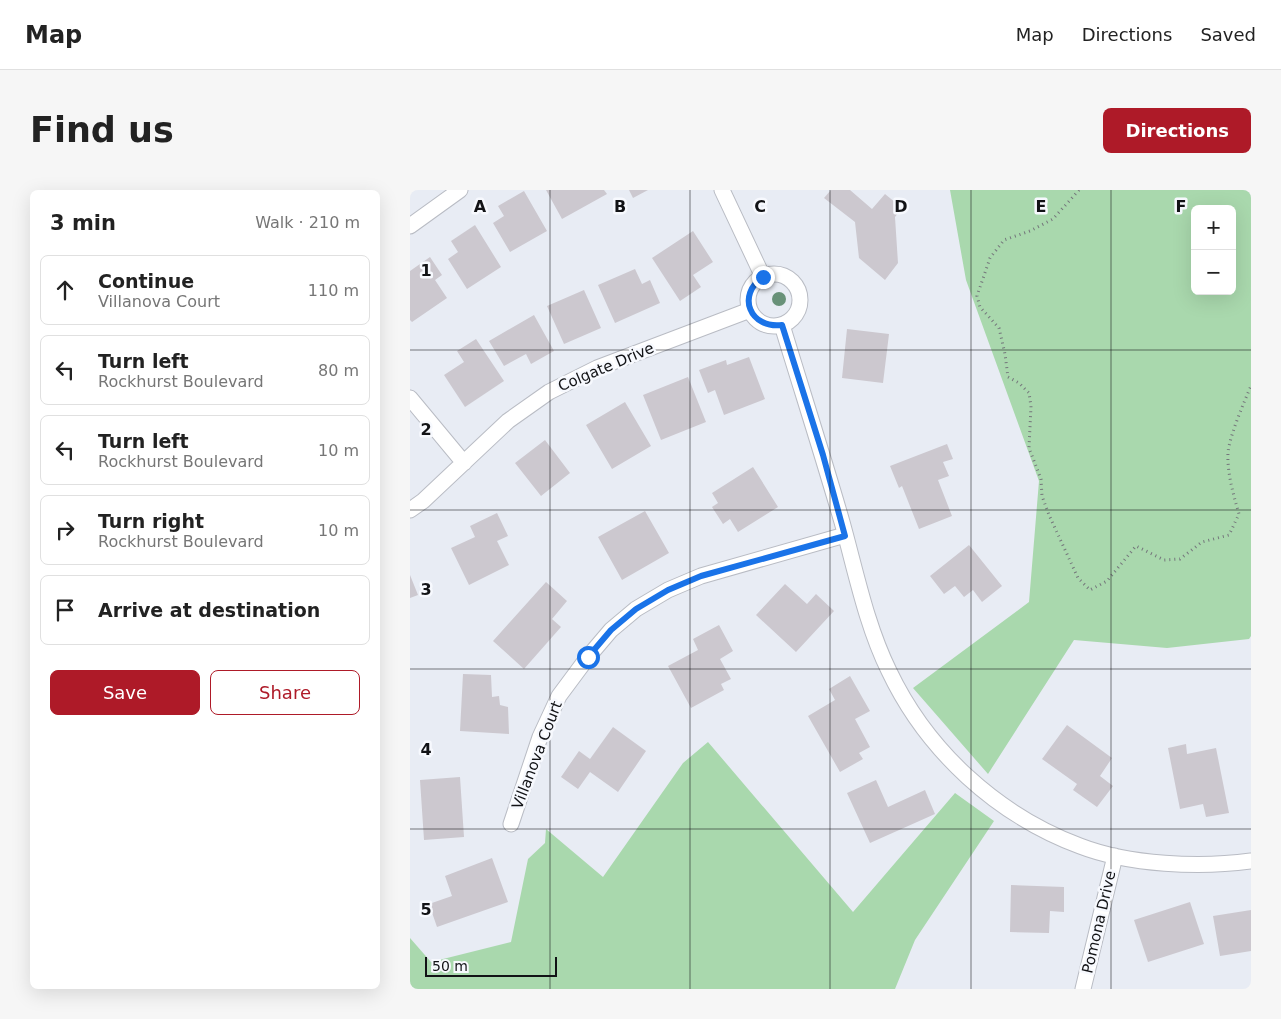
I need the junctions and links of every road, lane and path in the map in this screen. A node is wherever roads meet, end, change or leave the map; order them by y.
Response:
1 (460, 190) edge
2 (722, 190) edge
3 (1079, 190) edge
4 (410, 226) edge
5 (763, 277) junction
6 (750, 310) junction
7 (782, 325) junction
8 (1251, 386) edge
9 (410, 398) edge
10 (464, 463) junction
11 (410, 510) edge
12 (845, 536) junction
13 (511, 824) dead end
14 (1115, 856) junction
15 (1251, 861) edge
16 (1083, 989) edge

1 - 4 street
2 - 5 street
3 - 8 path
5 - 6 street
5 - 7 street
6 - 7 street
6 - 10 street, Colgate Drive
7 - 12 street
9 - 10 street
10 - 11 street, Colgate Drive
12 - 13 street, Villanova Court
12 - 14 street
14 - 15 street
14 - 16 street, Pomona Drive

